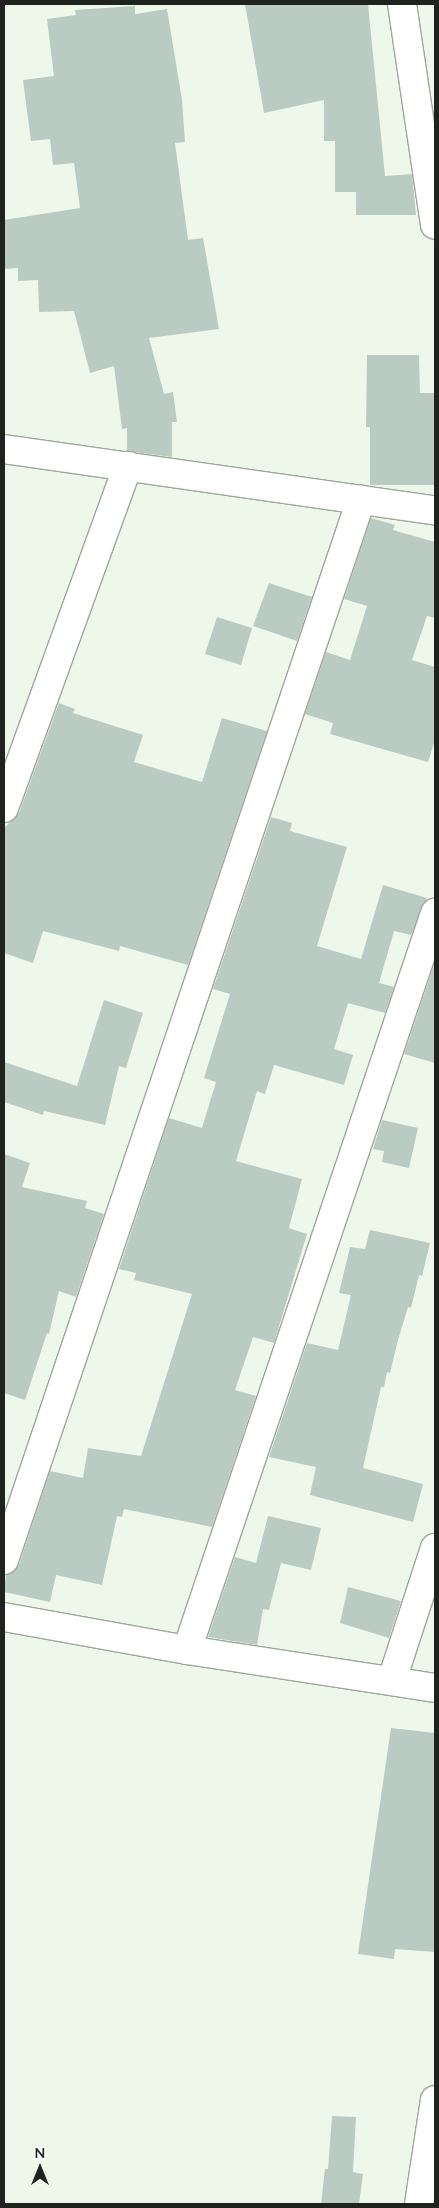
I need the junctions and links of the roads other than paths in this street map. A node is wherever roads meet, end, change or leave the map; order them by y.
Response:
1 (402, 4) edge
2 (435, 225) edge
3 (4, 449) edge
4 (128, 466) junction
5 (361, 500) junction
6 (435, 510) edge
7 (4, 808) edge
8 (435, 913) edge
9 (435, 1548) edge
10 (4, 1560) edge
11 (4, 1617) edge
12 (187, 1650) junction
13 (392, 1680) junction
14 (435, 1688) edge
15 (435, 2100) edge
16 (419, 2204) edge

1 - 2 street
3 - 4 street
4 - 5 street
4 - 7 street
5 - 6 street
5 - 10 street
8 - 12 street
9 - 13 street
11 - 12 street
12 - 13 street
13 - 14 street
15 - 16 street

